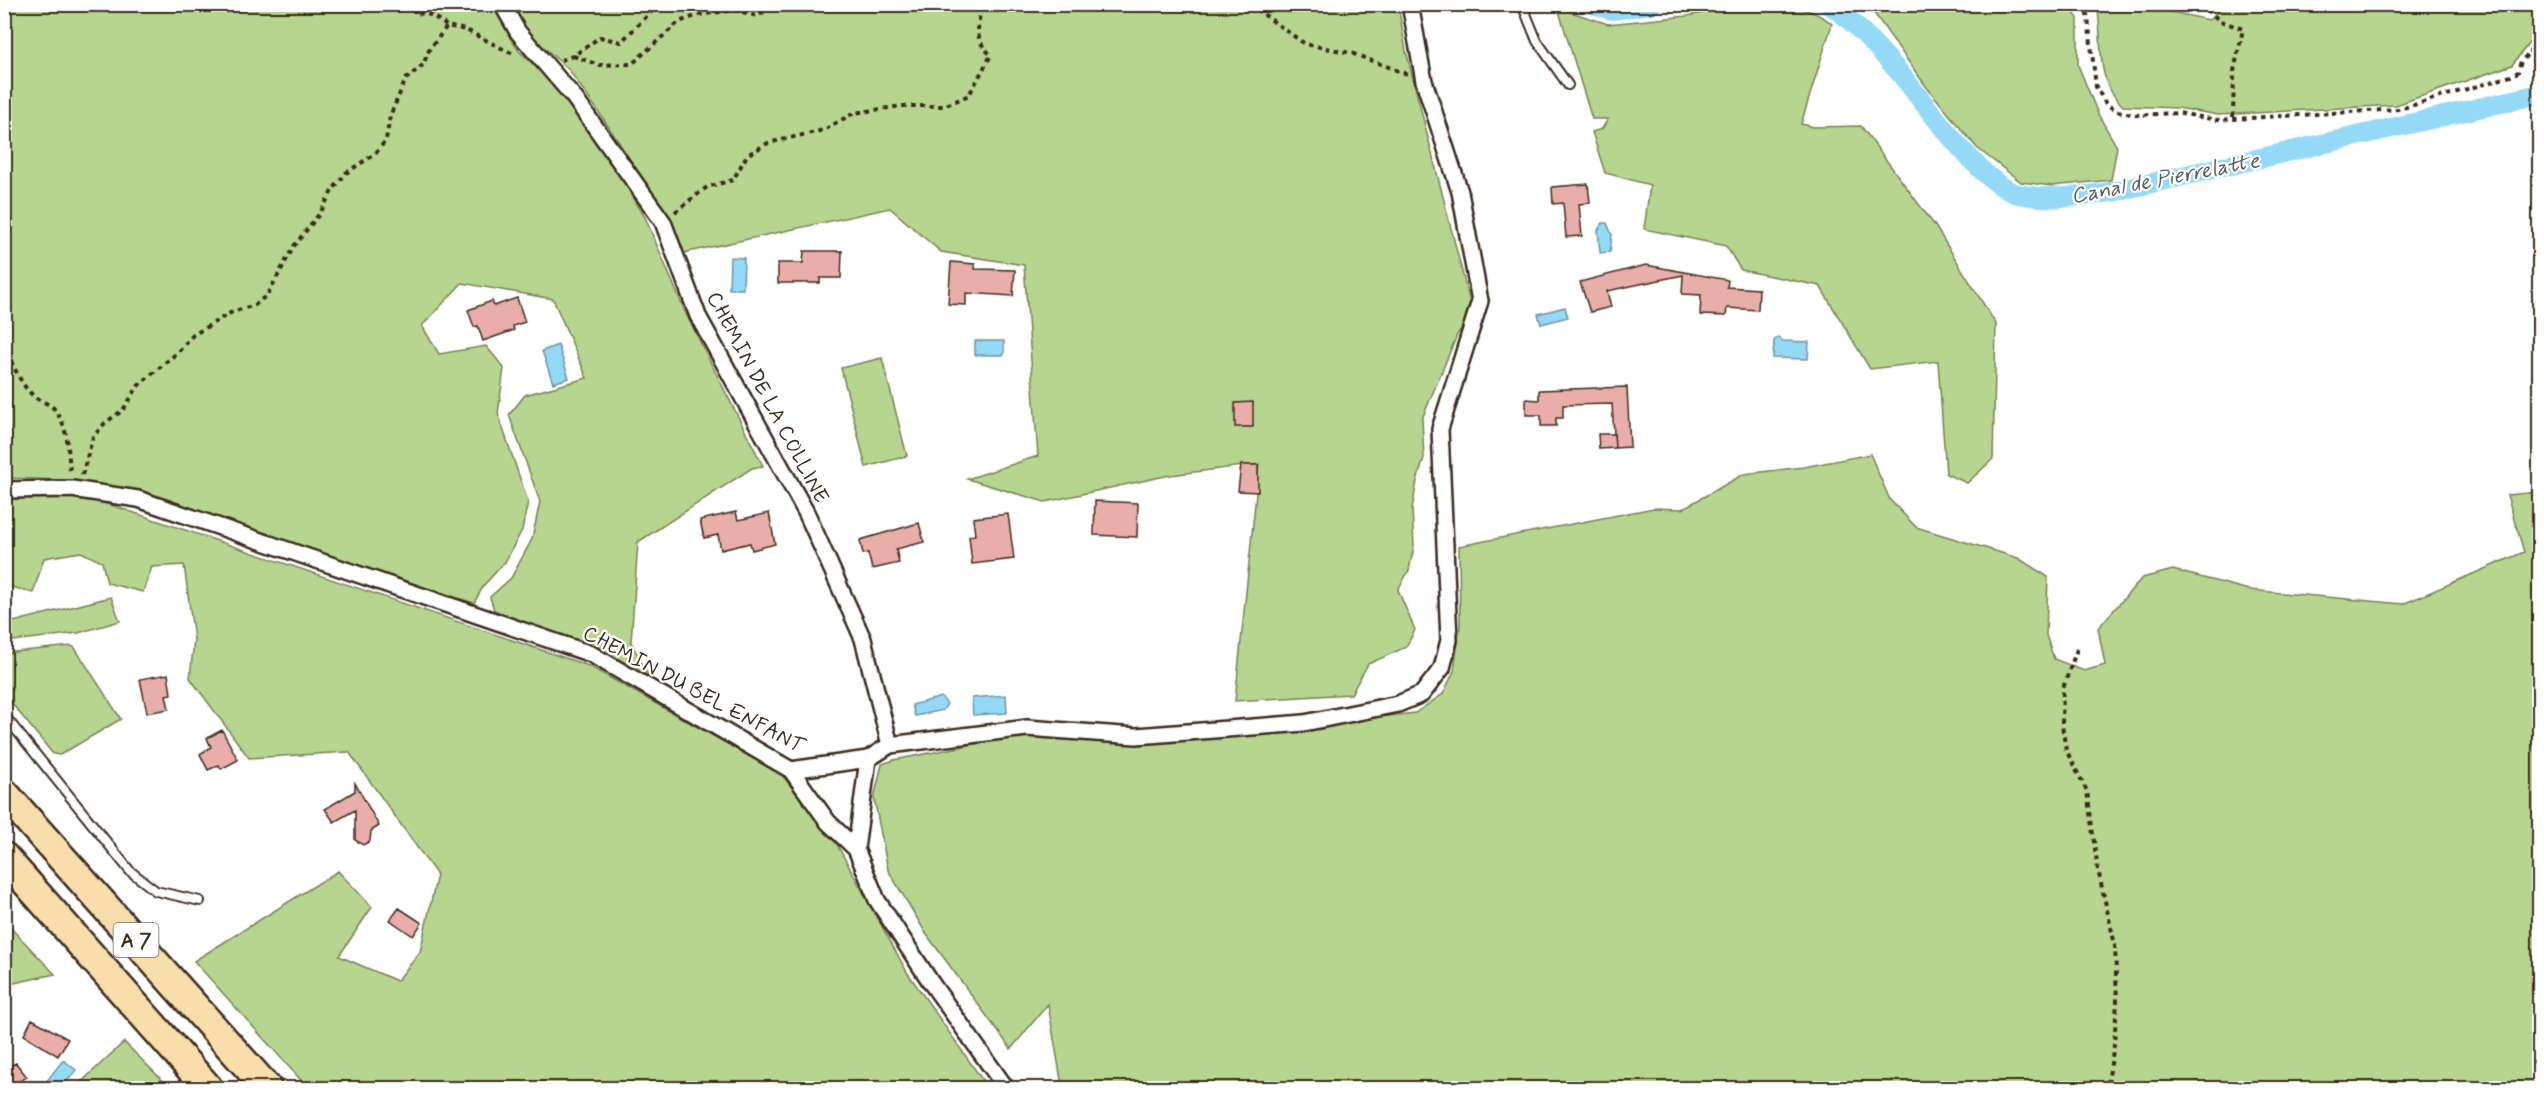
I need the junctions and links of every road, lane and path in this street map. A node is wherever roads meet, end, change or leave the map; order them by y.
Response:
1 (403, 4) edge
2 (427, 4) edge
3 (502, 4) edge
4 (659, 4) edge
5 (779, 4) edge
6 (981, 4) edge
7 (1249, 4) edge
8 (1410, 4) edge
9 (1522, 4) edge
10 (2084, 4) edge
11 (2200, 4) edge
12 (2538, 4) edge
13 (431, 15) junction
14 (447, 26) junction
15 (2540, 47) edge
16 (2530, 53) junction
17 (573, 56) junction
18 (545, 65) junction
19 (1425, 81) junction
20 (1568, 85) dead end
21 (2233, 119) junction
22 (663, 222) junction
23 (4, 356) edge
24 (4, 490) edge
25 (75, 490) junction
26 (2077, 649) dead end
27 (4, 714) edge
28 (890, 745) junction
29 (868, 759) junction
30 (791, 770) junction
31 (4, 793) edge
32 (856, 849) junction
33 (4, 857) edge
34 (200, 901) dead end
35 (208, 1089) edge
36 (267, 1089) edge
37 (1005, 1089) edge
38 (2107, 1089) edge

1 - 13 path
2 - 13 path
3 - 18 street, CHEMIN DE LA COLLINE
4 - 17 path
5 - 17 path
6 - 22 path
7 - 19 path
8 - 19 street, CHEMIN DU BEL ENFANT
9 - 20 lane
10 - 21 path
11 - 21 path
12 - 16 path
13 - 14 path
14 - 18 path
14 - 25 path
15 - 16 path
16 - 21 path
17 - 18 path
18 - 22 street, CHEMIN DE LA COLLINE
19 - 28 street, CHEMIN DU BEL ENFANT
22 - 28 street, CHEMIN DE LA COLLINE
23 - 25 path
24 - 25 street, CHEMIN DU BEL ENFANT
25 - 30 street, CHEMIN DU BEL ENFANT
26 - 38 path
27 - 34 lane
28 - 29 street, CHEMIN DU BEL ENFANT
29 - 30 street, CHEMIN DU BEL ENFANT
29 - 32 street
30 - 32 street
31 - 36 highway, A 7
32 - 37 street
33 - 35 highway, A 7

